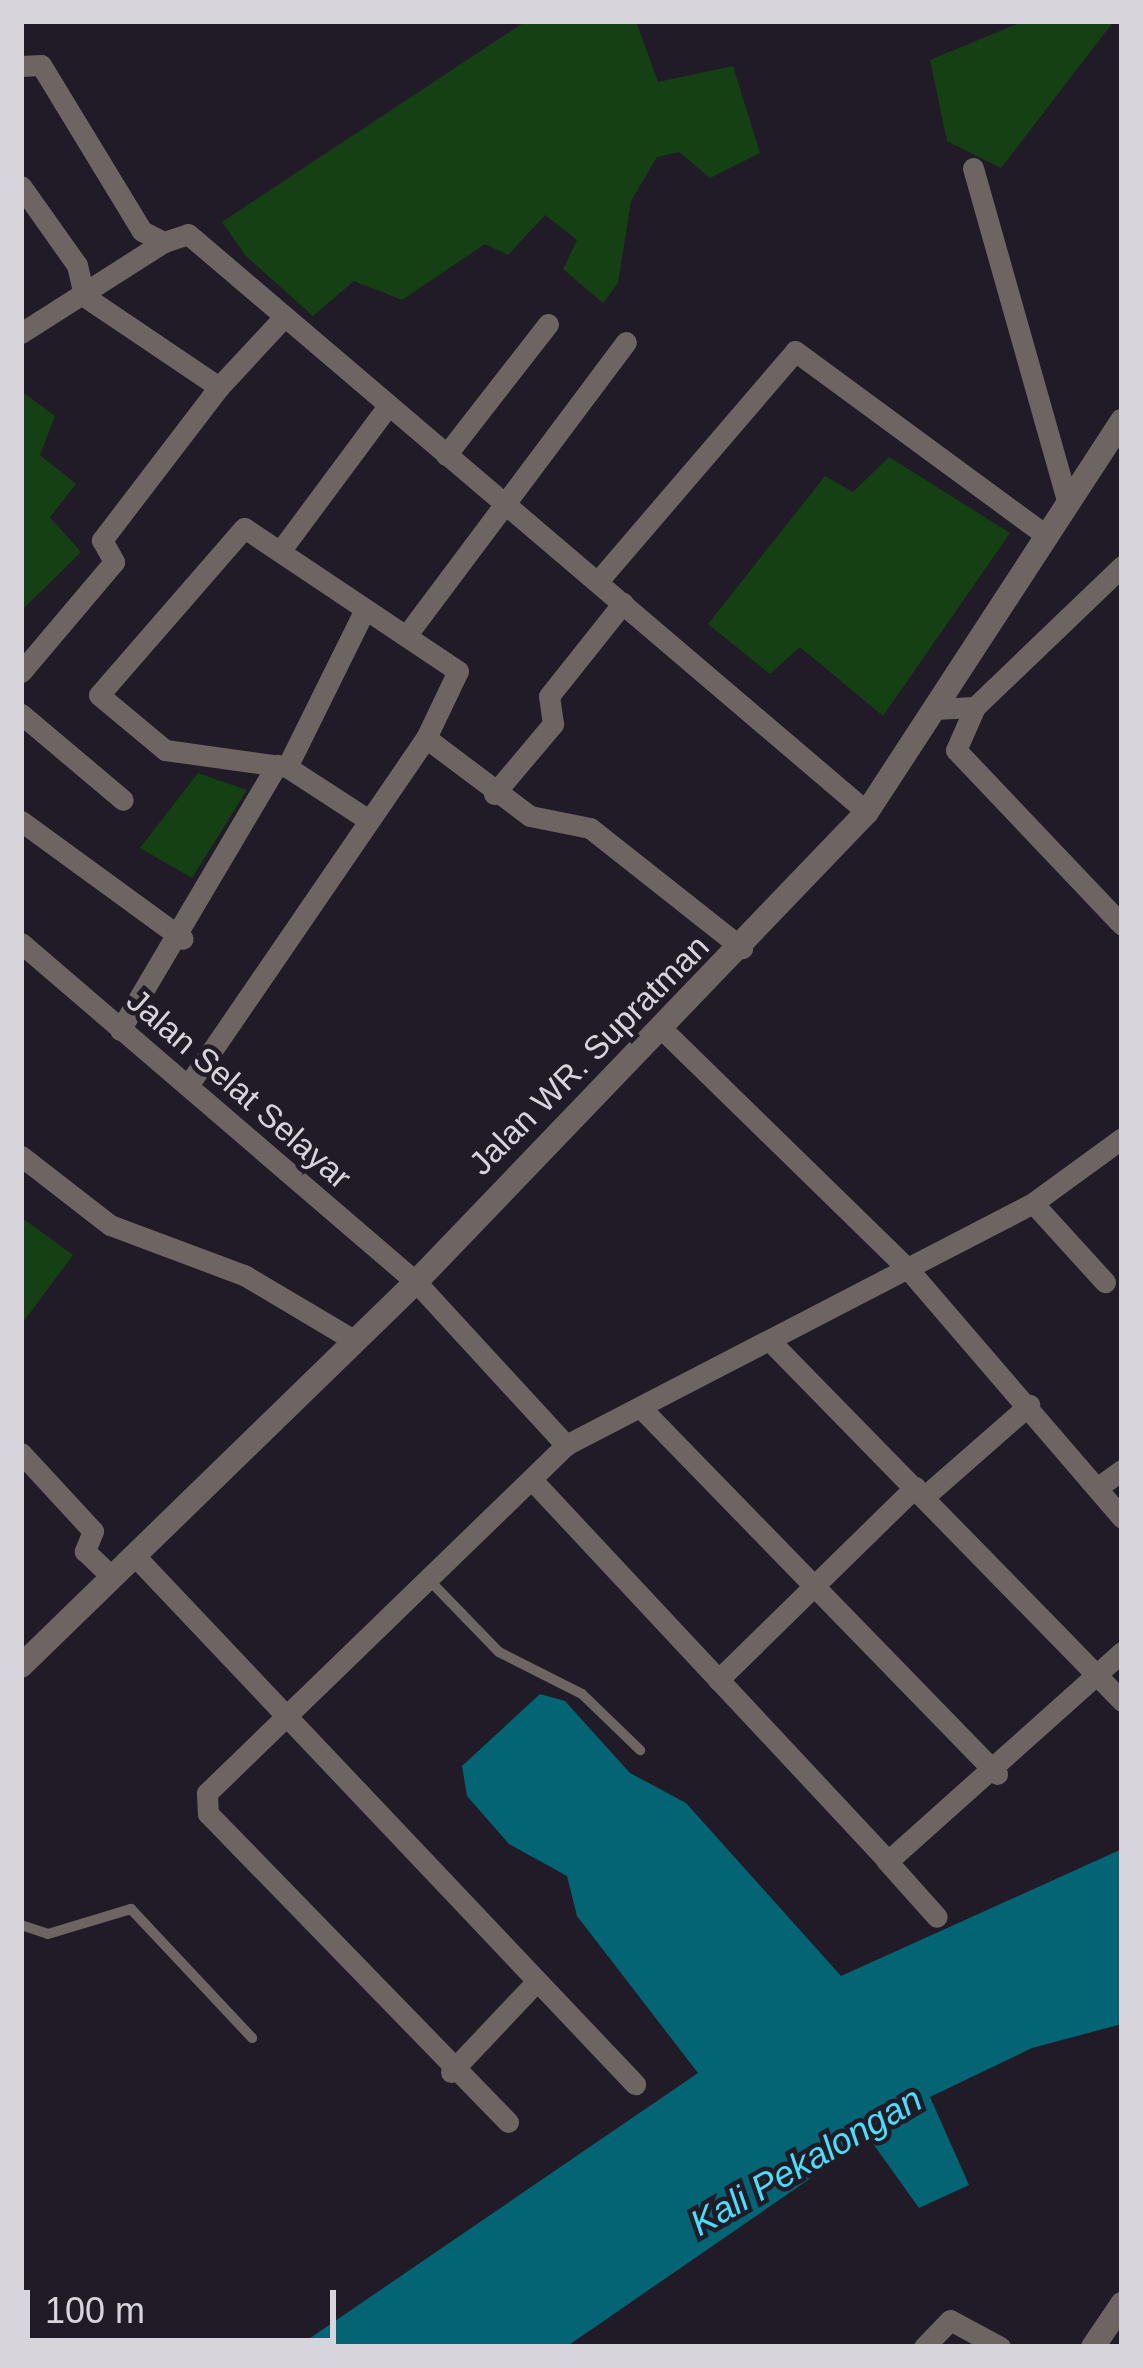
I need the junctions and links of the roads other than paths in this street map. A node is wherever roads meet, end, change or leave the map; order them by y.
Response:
1 (21, 66) edge
2 (974, 168) dead end
3 (21, 186) edge
4 (155, 238) junction
5 (82, 286) junction
6 (284, 317) junction
7 (548, 324) dead end
8 (21, 333) edge
9 (626, 341) dead end
10 (219, 387) junction
11 (388, 406) junction
12 (1122, 421) edge
13 (446, 455) junction
14 (1067, 501) junction
15 (507, 507) junction
16 (1047, 536) junction
17 (281, 550) junction
18 (1122, 566) edge
19 (599, 580) junction
20 (623, 603) junction
21 (363, 614) junction
22 (406, 636) junction
23 (21, 672) edge
24 (975, 707) junction
25 (934, 709) junction
26 (21, 713) edge
27 (426, 738) junction
28 (282, 766) junction
29 (494, 794) junction
30 (123, 800) dead end
31 (867, 812) junction
32 (364, 817) junction
33 (21, 821) edge
34 (1122, 925) edge
35 (183, 939) junction
36 (21, 944) edge
37 (742, 948) junction
38 (662, 1029) junction
39 (120, 1030) junction
40 (189, 1084) junction
41 (1122, 1138) edge
42 (21, 1156) edge
43 (1034, 1203) junction
44 (908, 1268) junction
45 (410, 1277) junction
46 (1105, 1282) dead end
47 (355, 1341) junction
48 (772, 1343) junction
49 (1029, 1405) junction
50 (640, 1407) junction
51 (566, 1445) junction
52 (21, 1453) edge
53 (1122, 1470) edge
54 (533, 1481) junction
55 (1096, 1488) junction
56 (919, 1492) junction
57 (1122, 1517) edge
58 (134, 1556) junction
59 (97, 1563) junction
60 (433, 1584) junction
61 (817, 1584) junction
62 (1122, 1652) edge
63 (21, 1666) edge
64 (1098, 1674) junction
65 (718, 1680) junction
66 (1122, 1701) edge
67 (288, 1717) junction
68 (640, 1750) dead end
69 (997, 1774) junction
70 (886, 1860) junction
71 (937, 1917) dead end
72 (21, 1925) edge
73 (536, 1982) junction
74 (252, 2038) dead end
75 (451, 2072) junction
76 (635, 2084) dead end
77 (508, 2122) dead end
78 (1121, 2308) edge
79 (924, 2347) edge
80 (1000, 2347) edge
81 (1093, 2347) edge

1 - 4 street
2 - 14 street
3 - 5 street
4 - 5 street
4 - 6 street
5 - 8 street
5 - 10 street
6 - 10 street
6 - 11 street
7 - 13 street
9 - 15 street
10 - 23 street
11 - 13 street
11 - 17 street
12 - 14 street, Jalan WR. Supratman
13 - 15 street
14 - 16 street, Jalan WR. Supratman
15 - 19 street
15 - 22 street
16 - 19 street
16 - 25 street, Jalan WR. Supratman
17 - 21 street
17 - 28 street
18 - 24 street
19 - 20 street
20 - 29 street
20 - 31 street
21 - 22 street
21 - 28 street
22 - 27 street
24 - 25 street
24 - 34 street
25 - 31 street, Jalan WR. Supratman
26 - 30 street
27 - 29 street
27 - 32 street
28 - 32 street
28 - 35 street
29 - 37 street
31 - 37 street, Jalan WR. Supratman
32 - 40 street
33 - 35 street
35 - 39 street
36 - 39 street, Jalan Selat Selayar
37 - 38 street, Jalan WR. Supratman
38 - 44 street
38 - 45 street, Jalan WR. Supratman
39 - 40 street, Jalan Selat Selayar
40 - 45 street, Jalan Selat Selayar
41 - 43 street
42 - 47 street
43 - 44 street
43 - 46 street
44 - 48 street
44 - 49 street
45 - 47 street, Jalan WR. Supratman
45 - 51 street, Jalan Selat Selayar
47 - 58 street, Jalan WR. Supratman
48 - 50 street
48 - 56 street
49 - 55 street
49 - 56 street
50 - 51 street
50 - 61 street
51 - 54 street
52 - 59 street
53 - 55 street
54 - 60 street
54 - 65 street
55 - 57 street
56 - 61 street
56 - 64 street
58 - 59 street, Jalan WR. Supratman
58 - 67 street
59 - 63 street, Jalan WR. Supratman
60 - 67 street
60 - 68 lane
61 - 65 street
61 - 69 street
62 - 64 street
64 - 66 street
64 - 69 street
65 - 70 street
67 - 73 street
67 - 75 street
69 - 70 street
70 - 71 street
72 - 74 lane
73 - 75 street
73 - 76 street
75 - 77 street
78 - 81 street
79 - 80 street

